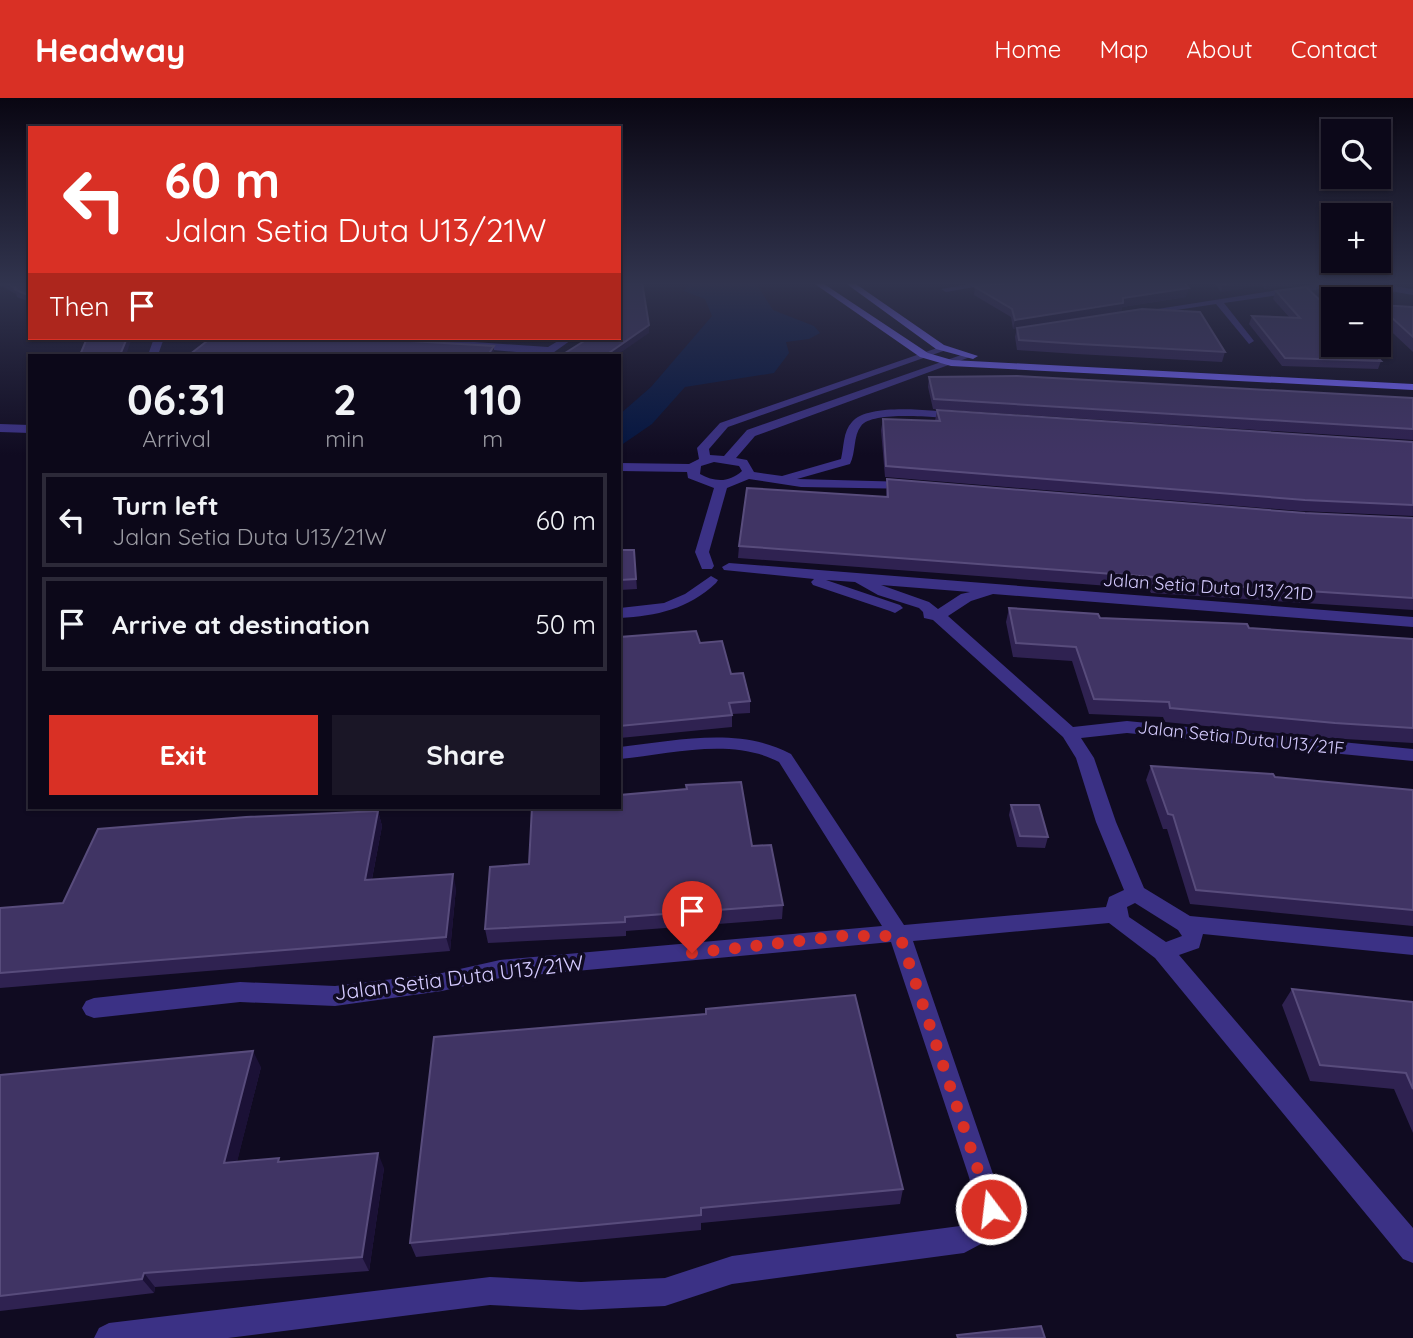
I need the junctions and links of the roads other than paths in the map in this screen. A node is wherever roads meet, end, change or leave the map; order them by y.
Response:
1 (566, 340) edge
2 (902, 340) edge
3 (931, 340) edge
4 (433, 343) edge
5 (944, 349) junction
6 (545, 353) edge
7 (968, 356) junction
8 (927, 357) junction
9 (951, 363) junction
10 (1413, 379) edge
11 (1413, 387) edge
12 (975, 417) edge
13 (0, 428) edge
14 (28, 429) edge
15 (729, 458) junction
16 (705, 459) junction
17 (846, 461) junction
18 (621, 467) edge
19 (692, 468) junction
20 (747, 475) junction
21 (785, 478) junction
22 (861, 482) junction
23 (722, 484) junction
24 (927, 488) edge
25 (731, 571) junction
26 (708, 573) junction
27 (858, 578) junction
28 (999, 590) junction
29 (621, 613) edge
30 (938, 616) junction
31 (1413, 622) edge
32 (1069, 733) junction
33 (621, 753) edge
34 (1413, 755) edge
35 (1136, 893) junction
36 (1117, 914) junction
37 (1186, 924) junction
38 (900, 936) junction
39 (1413, 946) edge
40 (1163, 952) junction
41 (94, 1008) dead end
42 (1413, 1249) edge
43 (109, 1338) edge

1 - 6 street
2 - 8 main road
3 - 5 main road
4 - 6 street
5 - 7 main road
5 - 8 street
7 - 9 street
7 - 10 main road
8 - 9 main road
8 - 16 street
9 - 11 main road
9 - 15 street
12 - 17 street
13 - 14 street
15 - 16 street
15 - 20 street
16 - 19 street
17 - 21 street
17 - 22 street
18 - 19 street
19 - 23 street
20 - 21 street
20 - 23 street
21 - 22 street
22 - 24 street
23 - 26 street
25 - 26 street
25 - 27 street, Jalan Setia Duta U13/21D
25 - 30 street
26 - 29 street
27 - 28 street, Jalan Setia Duta U13/21D
27 - 30 street
28 - 30 street
28 - 31 street, Jalan Setia Duta U13/21D
30 - 32 street
32 - 34 street, Jalan Setia Duta U13/21F
32 - 35 street
33 - 38 street
35 - 36 street
35 - 37 street
36 - 38 street, Jalan Setia Duta U13/21W
36 - 40 street
37 - 39 street
37 - 40 street
38 - 41 street, Jalan Setia Duta U13/21W
38 - 43 street
40 - 42 street

